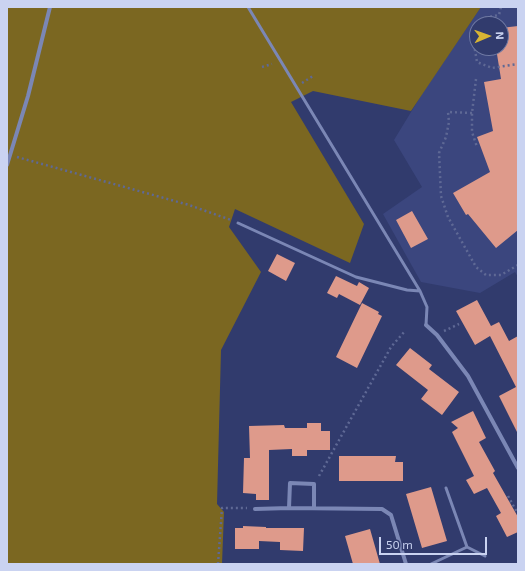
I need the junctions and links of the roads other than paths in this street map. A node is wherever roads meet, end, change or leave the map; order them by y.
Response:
1 (50, 7) edge
2 (248, 7) edge
3 (7, 165) edge
4 (238, 222) road end
5 (420, 291) junction
6 (426, 325) joint
7 (518, 468) edge
8 (446, 488) dead end
9 (289, 508) junction
10 (314, 508) junction
11 (255, 509) road end
12 (467, 547) junction
13 (485, 556) dead end
14 (406, 564) edge
15 (431, 564) edge

1 - 3 street
2 - 5 lane
4 - 5 lane
5 - 6 lane
6 - 7 street
8 - 12 lane
9 - 10 street
9 - 10 street
9 - 11 street
10 - 14 street
12 - 13 lane
12 - 15 lane

